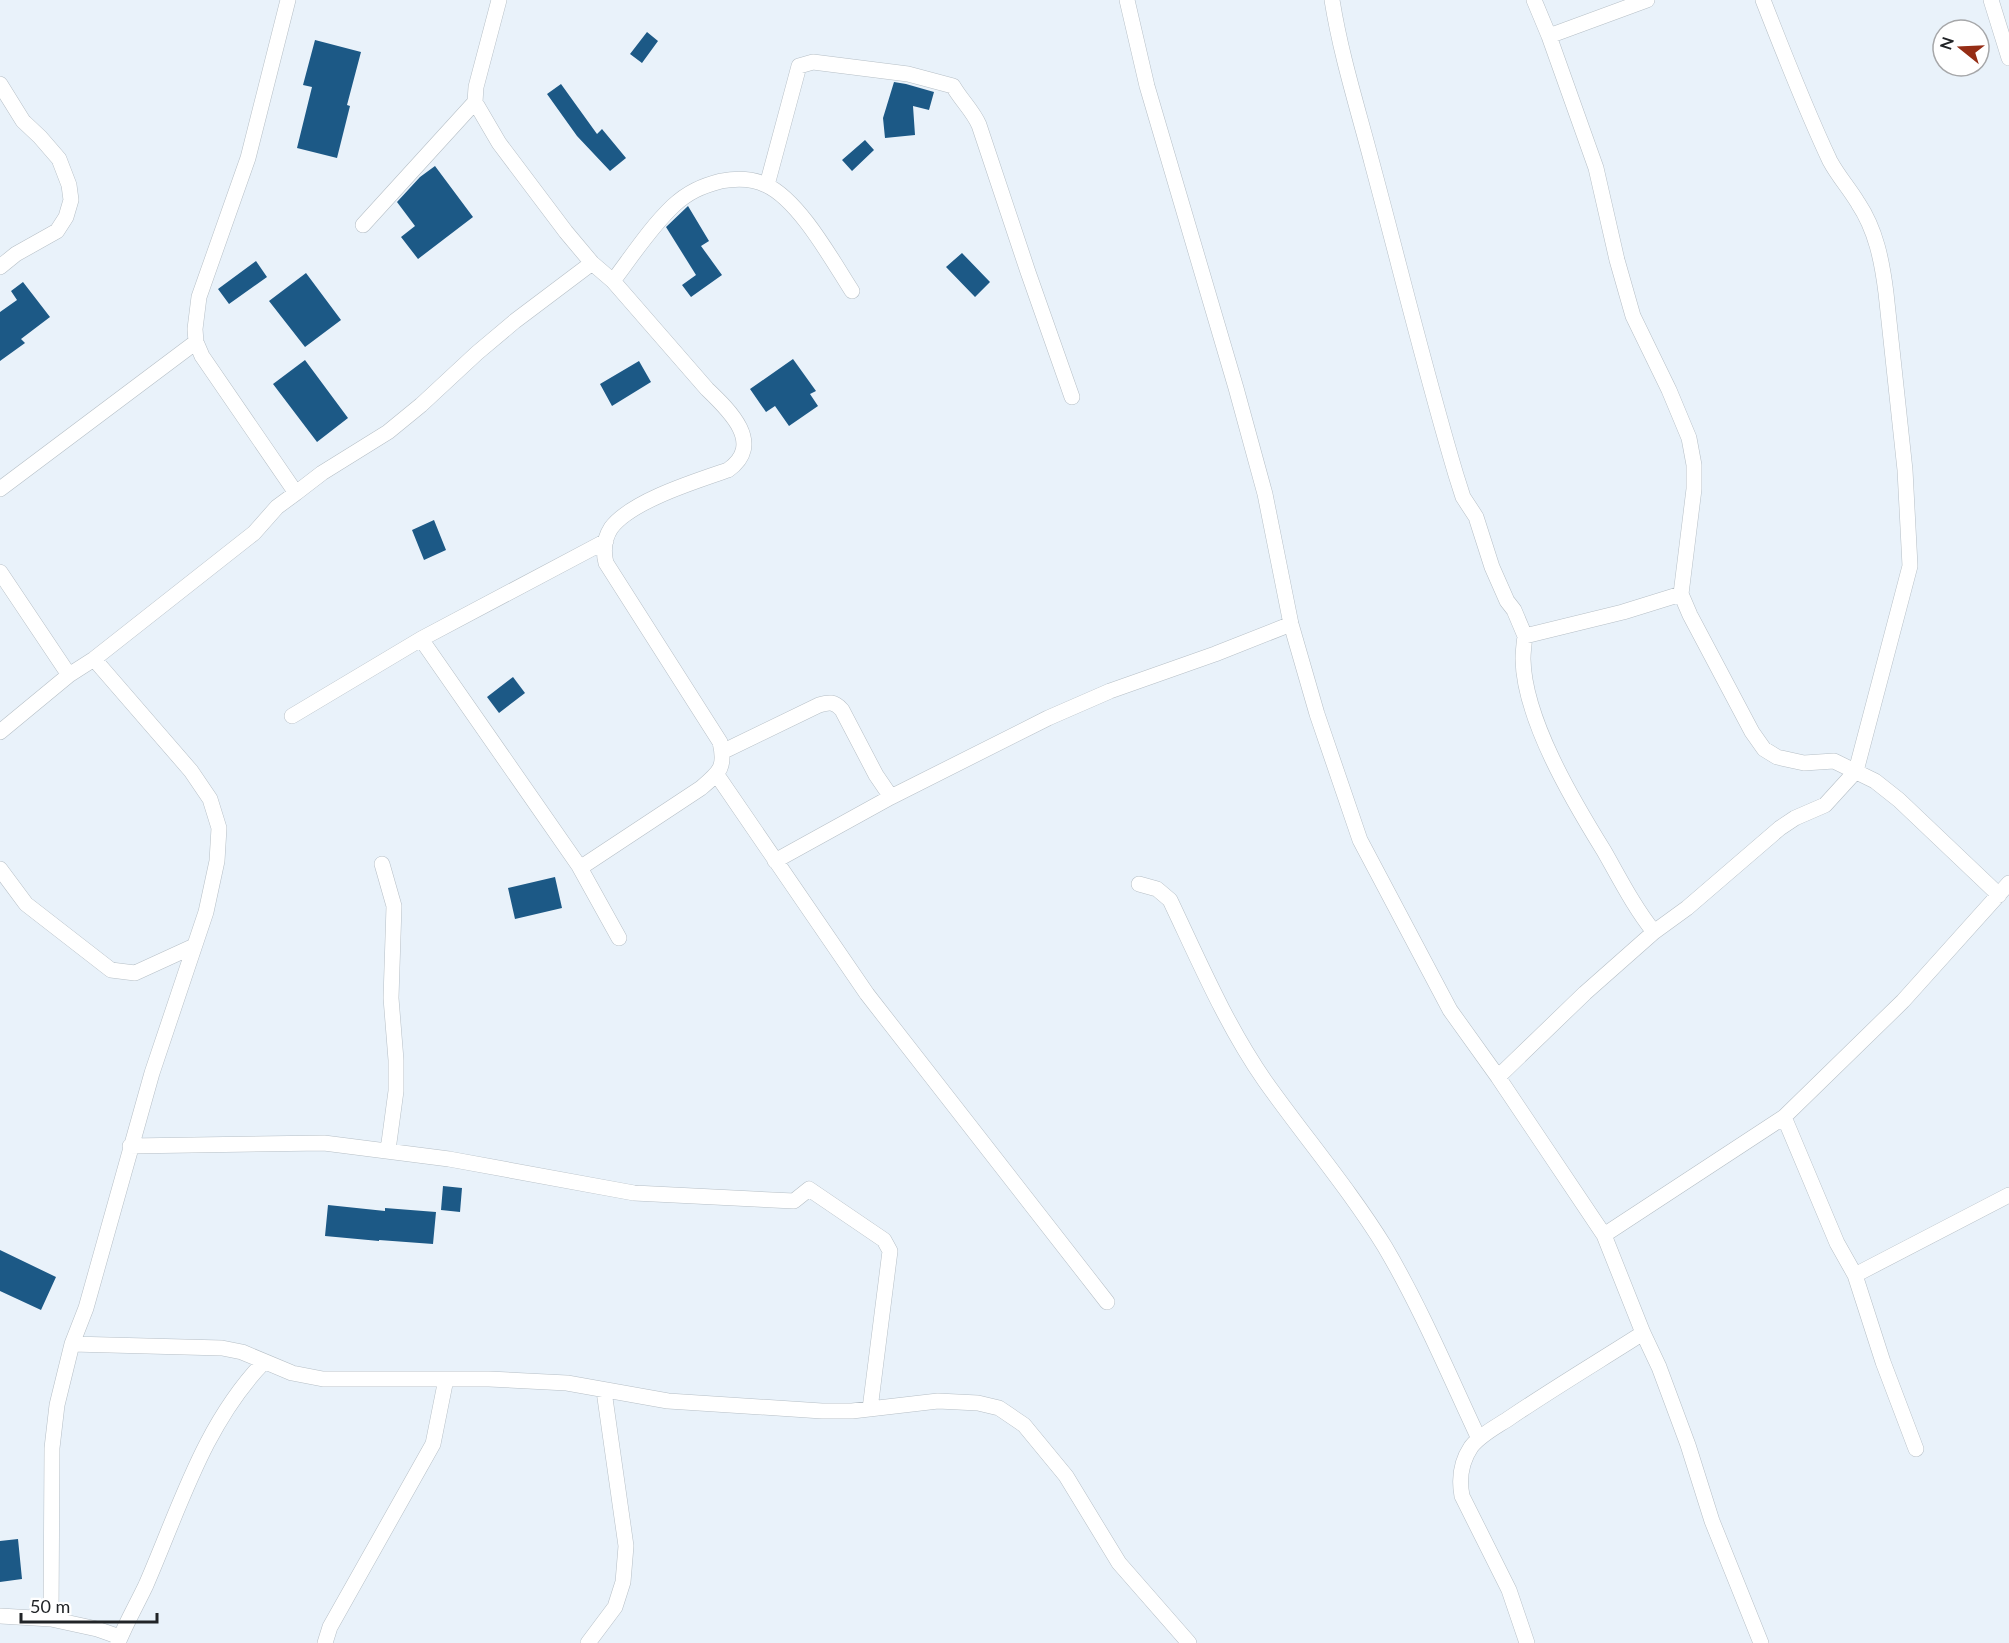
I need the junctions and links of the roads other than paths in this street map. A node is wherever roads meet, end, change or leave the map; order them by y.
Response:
1 (288, 0) edge
2 (499, 0) edge
3 (1127, 0) edge
4 (1332, 0) edge
5 (1534, 0) edge
6 (1647, 0) edge
7 (1763, 0) edge
8 (1991, 0) edge
9 (1549, 36) junction
10 (2009, 58) edge
11 (0, 84) edge
12 (475, 102) junction
13 (767, 185) junction
14 (363, 225) dead end
15 (592, 263) junction
16 (0, 267) edge
17 (613, 281) junction
18 (852, 291) dead end
19 (196, 342) junction
20 (1072, 397) dead end
21 (0, 489) edge
22 (296, 493) junction
23 (606, 541) junction
24 (0, 572) edge
25 (1681, 594) junction
26 (1291, 624) junction
27 (1525, 636) junction
28 (421, 639) junction
29 (94, 659) junction
30 (69, 675) junction
31 (292, 716) dead end
32 (0, 732) edge
33 (722, 752) junction
34 (1856, 771) junction
35 (717, 775) junction
36 (891, 796) junction
37 (775, 861) junction
38 (382, 864) dead end
39 (579, 866) junction
40 (0, 869) edge
41 (1139, 884) dead end
42 (2004, 889) edge
43 (1654, 932) junction
44 (619, 938) dead end
45 (194, 946) junction
46 (1498, 1077) junction
47 (1784, 1117) junction
48 (130, 1146) junction
49 (388, 1150) junction
50 (2009, 1195) edge
51 (1604, 1235) junction
52 (1855, 1275) junction
53 (1107, 1302) dead end
54 (1643, 1334) junction
55 (72, 1344) junction
56 (264, 1362) junction
57 (446, 1379) junction
58 (604, 1391) junction
59 (870, 1409) junction
60 (1479, 1439) junction
61 (1916, 1449) dead end
62 (0, 1617) edge
63 (51, 1619) junction
64 (119, 1640) edge
65 (325, 1643) edge
66 (588, 1643) edge
67 (1189, 1643) edge
68 (1527, 1643) edge
69 (1761, 1643) edge

1 - 19 street
2 - 12 street
3 - 26 street
4 - 27 street
5 - 9 street
6 - 9 street
7 - 34 street
8 - 10 street
9 - 25 street
11 - 16 street
12 - 14 street
12 - 15 street
13 - 17 street
13 - 18 street
13 - 20 street
15 - 17 street
15 - 22 street
17 - 23 street
19 - 21 street
19 - 22 street
22 - 29 street
23 - 28 street
23 - 33 street
24 - 30 street
25 - 27 street
25 - 34 street
26 - 36 street
26 - 46 street
27 - 43 street
28 - 31 street
28 - 39 street
29 - 30 street
29 - 45 street
30 - 32 street
33 - 35 street
33 - 36 street
34 - 42 street
34 - 43 street
35 - 37 street
35 - 39 street
36 - 37 street
37 - 53 street
38 - 49 street
39 - 44 street
40 - 45 street
41 - 60 street
42 - 47 street
43 - 46 street
45 - 48 street
46 - 51 street
47 - 51 street
47 - 52 street
48 - 49 street
48 - 55 street
49 - 59 street
50 - 52 street
51 - 54 street
52 - 61 street
54 - 60 street
54 - 69 street
55 - 56 street
55 - 63 street
56 - 57 street
56 - 64 street
57 - 58 street
57 - 65 street
58 - 59 street
58 - 66 street
59 - 67 street
60 - 68 street
62 - 63 street
63 - 64 street

